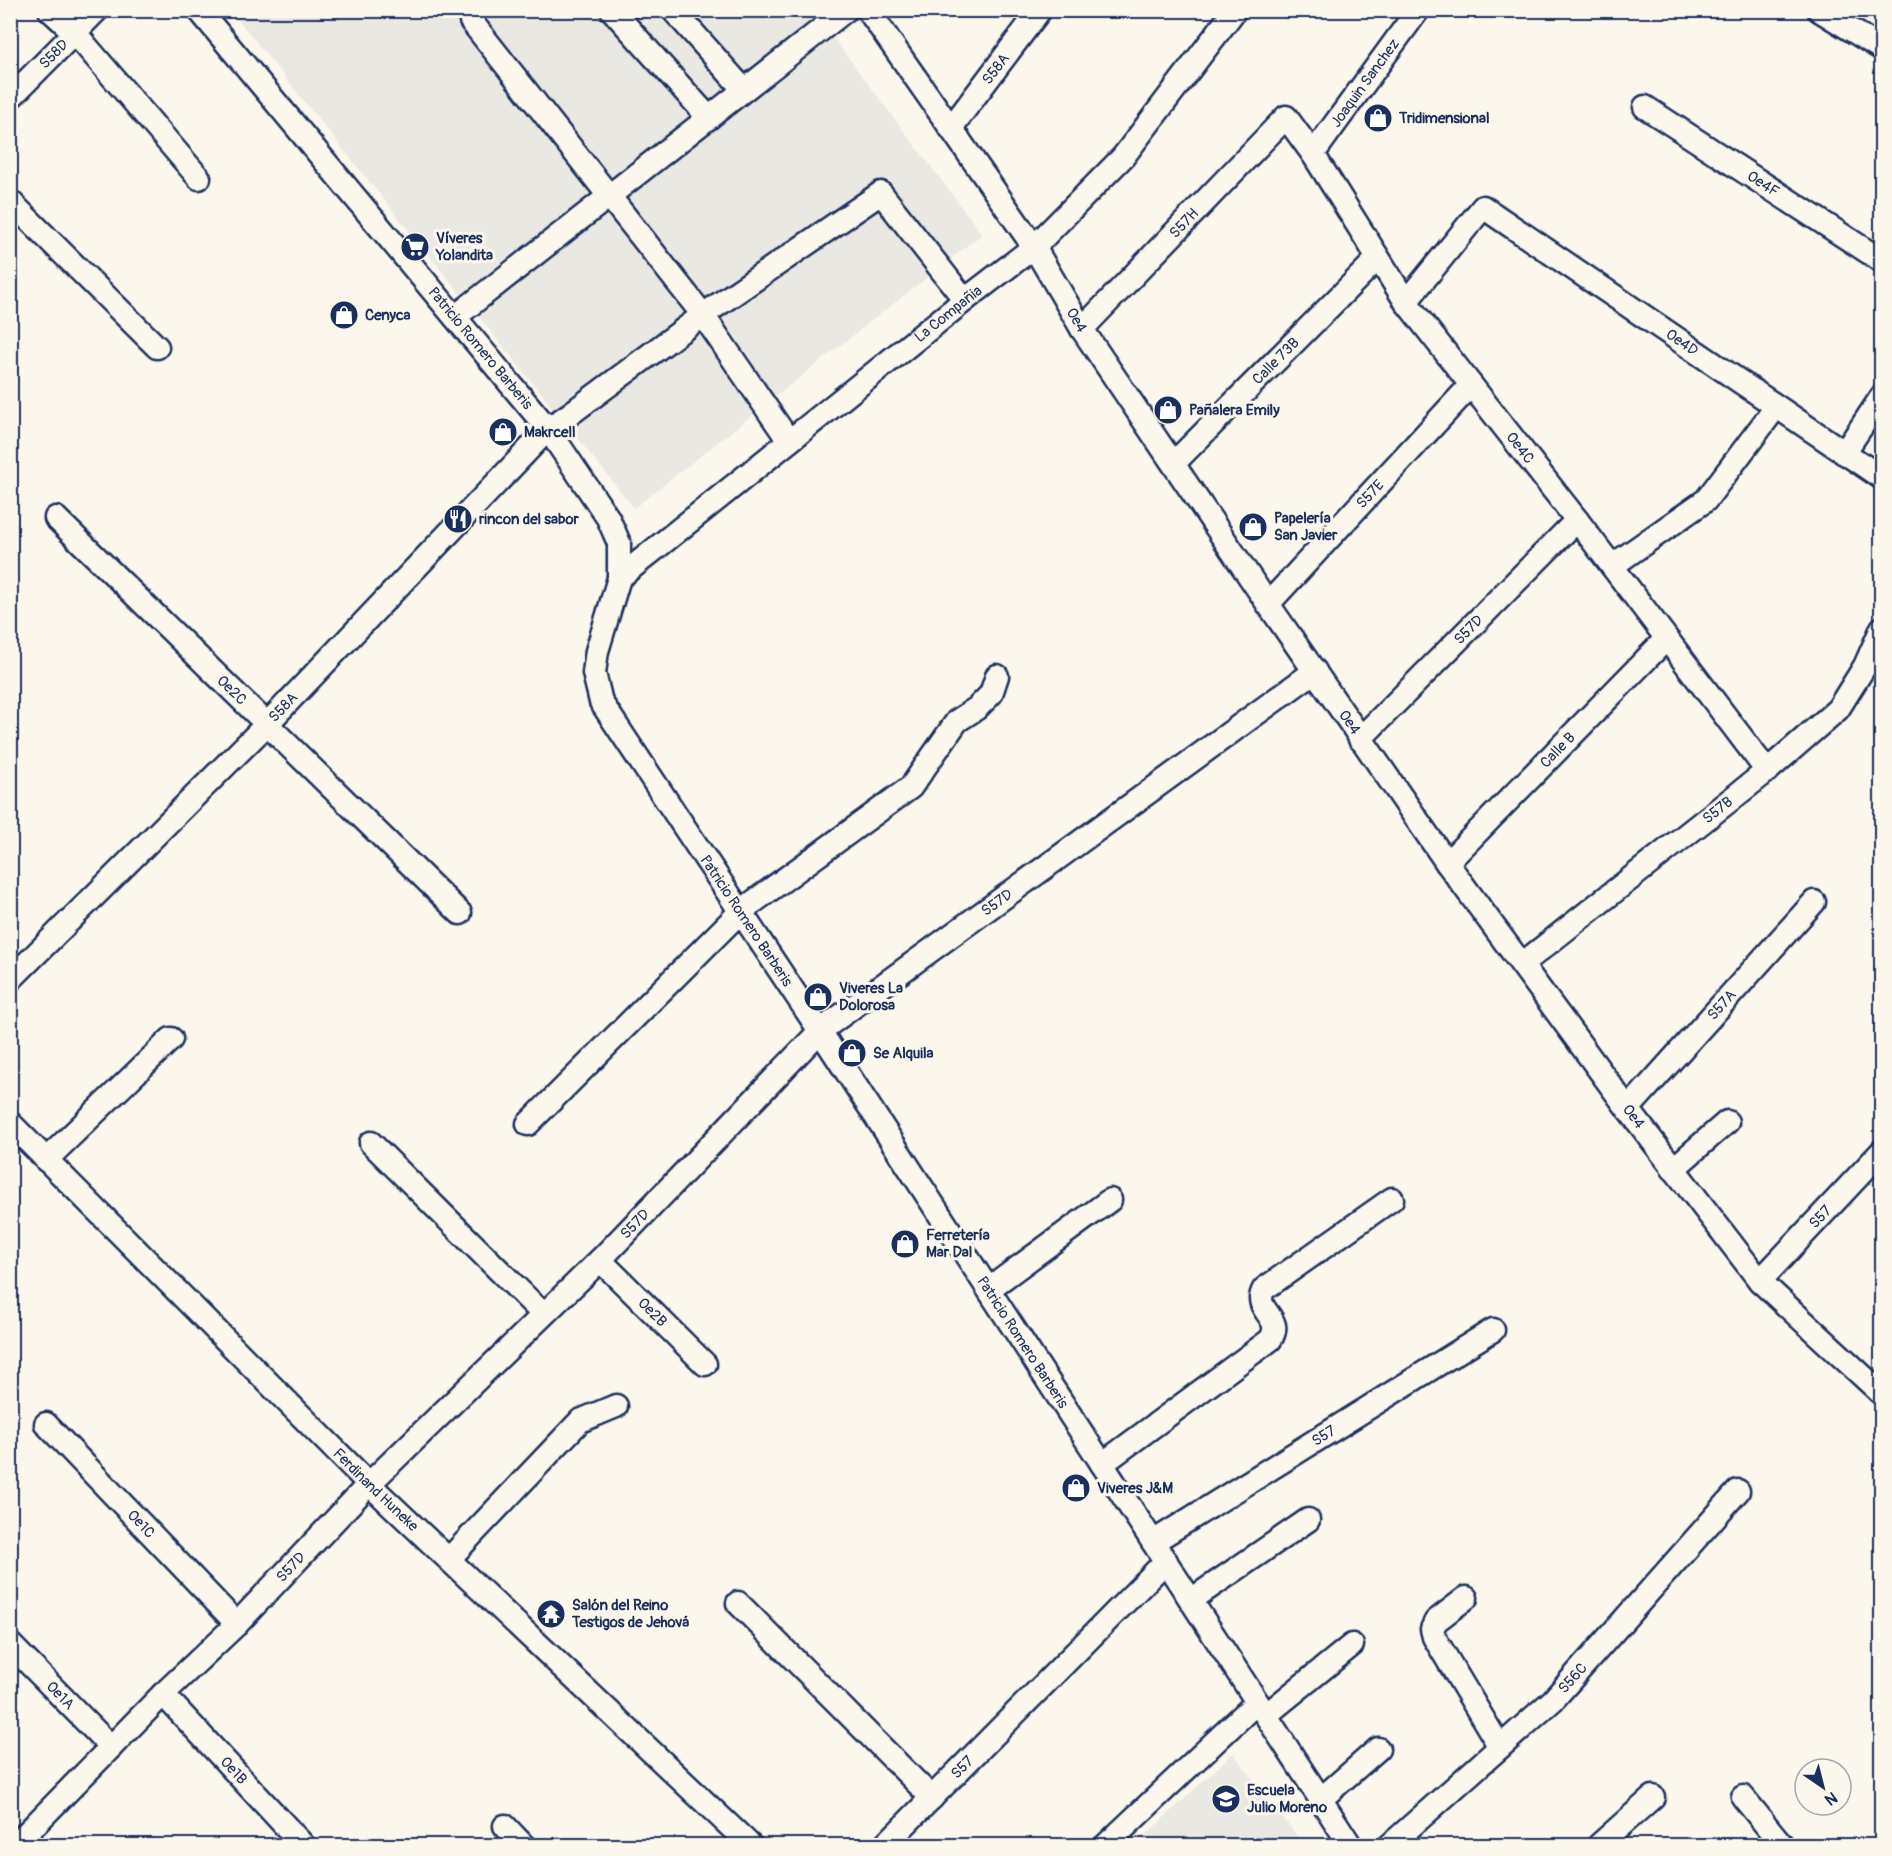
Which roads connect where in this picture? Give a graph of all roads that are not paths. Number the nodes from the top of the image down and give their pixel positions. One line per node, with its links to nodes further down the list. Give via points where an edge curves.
1 (50, 10): 13 (street)
2 (97, 10): 13 (street, S58D)
3 (200, 10): 31 (street, Patricio Romero Barberis)
4 (612, 10): 19 (street)
5 (673, 10): 15 (street)
6 (846, 10): 15 (street)
7 (868, 10): 20 (street, Oe4)
8 (1040, 10): 20 (street, S58A)
9 (1235, 10): 25 (street, La Compañia, via 1123,157)
10 (1418, 10): 21 (street, Joaquin Sanchez)
11 (1819, 10): 14 (street)
12 (471, 21): 23 (street)
13 (75, 33): 16 (street, S58D); 22 (street)
14 (1881, 49)
15 (744, 90): 19 (street)
16 (10, 98)
17 (1646, 107): 27 (street, Oe4F)
18 (1286, 117): 21 (street, Oe4C); 32 (street, S57H)
19 (709, 118): 23 (street)
20 (951, 128): 25 (street, Oe4)
21 (1313, 154): 26 (street, Oe4C)
22 (199, 178)
23 (608, 197): 30 (street); 31 (street)
24 (10, 201): 33 (street)
25 (1034, 247): 28 (street, La Compañia); 32 (street, Oe4)
26 (1377, 259): 29 (street, Oe4C); 40 (street, Calle 73B)
27 (1881, 261)
28 (965, 300): 30 (street, S58A, via 881,193); 38 (street, La Compañia)
29 (1406, 302): 34 (street, Oe4C); 36 (street, Oe4D, via 1483,207)
30 (703, 315): 37 (street, S58A); 38 (street)
31 (455, 317): 37 (street, Patricio Romero Barberis)
32 (1082, 329): 40 (street, Oe4)
33 (157, 347)
34 (1471, 385): 43 (street, Oe4C); 46 (street, S57E)
35 (1881, 396): 39 (street)
36 (1776, 407): 39 (street, Oe4D); 44 (street, via 1706,501)
37 (548, 429): 45 (street, Patricio Romero Barberis, via 608,518 619,543); 51 (street, S58A)
38 (789, 441): 45 (street, La Compañia)
39 (1844, 453): 41 (street, Oe4D)
40 (1174, 463): 46 (street, Oe4)
41 (1881, 478)
42 (56, 518): 51 (street, Oe2C)
43 (1577, 520): 44 (street, Oe4C); 52 (street, S57D)
44 (1612, 566): 48 (street, Oe4C)
45 (619, 578): 56 (street, Patricio Romero Barberis, via 597,651 594,673 601,702)
46 (1268, 604): 49 (street, Oe4)
47 (1881, 628): 53 (street, S57B, via 1865,666 1838,709)
48 (1666, 639): 53 (street, Oe4C); 54 (street, Calle B)
49 (1315, 671): 52 (street, Oe4); 60 (street, S57D)
50 (996, 676): 56 (street, via 991,694 957,721 911,787)
51 (267, 724): 57 (street, Oe2C); 59 (street, S58A)
52 (1360, 739): 54 (street, Oe4)
53 (1767, 771): 58 (street, S57B)
54 (1447, 863): 58 (street, Oe4)
55 (1814, 902): 62 (street, S57A)
56 (741, 911): 60 (street, Patricio Romero Barberis); 65 (street)
57 (460, 913)
58 (1522, 964): 62 (street, Oe4)
59 (10, 980)
60 (820, 1031): 72 (street, S57D); 74 (street, Patricio Romero Barberis)
61 (171, 1039): 68 (street)
62 (1628, 1109): 69 (street, Oe4)
63 (1728, 1122): 69 (street)
64 (10, 1124): 68 (street, Ferdinand Huneke)
65 (528, 1124)
66 (370, 1143): 75 (street)
67 (1881, 1151): 73 (street, S57)
68 (46, 1160): 82 (street, Ferdinand Huneke)
69 (1673, 1169): 73 (street, Oe4)
70 (1392, 1199): 81 (street, via 1264,1289 1261,1304 1275,1324 1270,1340)
71 (1110, 1200): 74 (street)
72 (600, 1260): 75 (street, S57D); 77 (street, Oe2B)
73 (1760, 1281): 78 (street, Oe4)
74 (988, 1289): 81 (street, Patricio Romero Barberis)
75 (543, 1314): 82 (street, S57D)
76 (1493, 1330): 85 (street, S57)
77 (705, 1364)
78 (1881, 1394)
79 (616, 1406): 86 (street, via 580,1421)
80 (46, 1424): 91 (street, Oe1C)
81 (1102, 1464): 85 (street, Patricio Romero Barberis)
82 (369, 1484): 86 (street, Ferdinand Huneke); 91 (street, S57D)
83 (1738, 1491): 97 (street, S56C, via 1553,1700)
84 (1308, 1520): 89 (street)
85 (1153, 1542): 87 (street, Patricio Romero Barberis)
86 (449, 1559): 107 (street, Ferdinand Huneke)
87 (1166, 1561): 89 (street, Patricio Romero Barberis); 101 (street, S57)
88 (1466, 1598): 97 (street, via 1436,1621 1432,1629)
89 (1191, 1600): 95 (street, Patricio Romero Barberis)
90 (738, 1603): 101 (street)
91 (237, 1623): 94 (street, S57D)
92 (10, 1644): 96 (street, Oe1A)
93 (1352, 1645): 95 (street)
94 (164, 1694): 96 (street, S57D); 105 (street, Oe1B)
95 (1262, 1708): 102 (street, Patricio Romero Barberis); 109 (street)
96 (111, 1747): 104 (street, S57D)
97 (1500, 1747): 111 (street, S56C)
98 (1378, 1749): 102 (street)
99 (1653, 1797): 112 (street)
100 (1743, 1797): 113 (street)
101 (932, 1798): 108 (street, S57)
102 (1321, 1799): 110 (street, Patricio Romero Barberis)
103 (505, 1826): 106 (street)
104 (14, 1845)
105 (304, 1845)
106 (524, 1845)
107 (751, 1845)
108 (884, 1845)
109 (1105, 1845)
110 (1352, 1845)
111 (1389, 1845)
112 (1598, 1845)
113 (1783, 1845)

